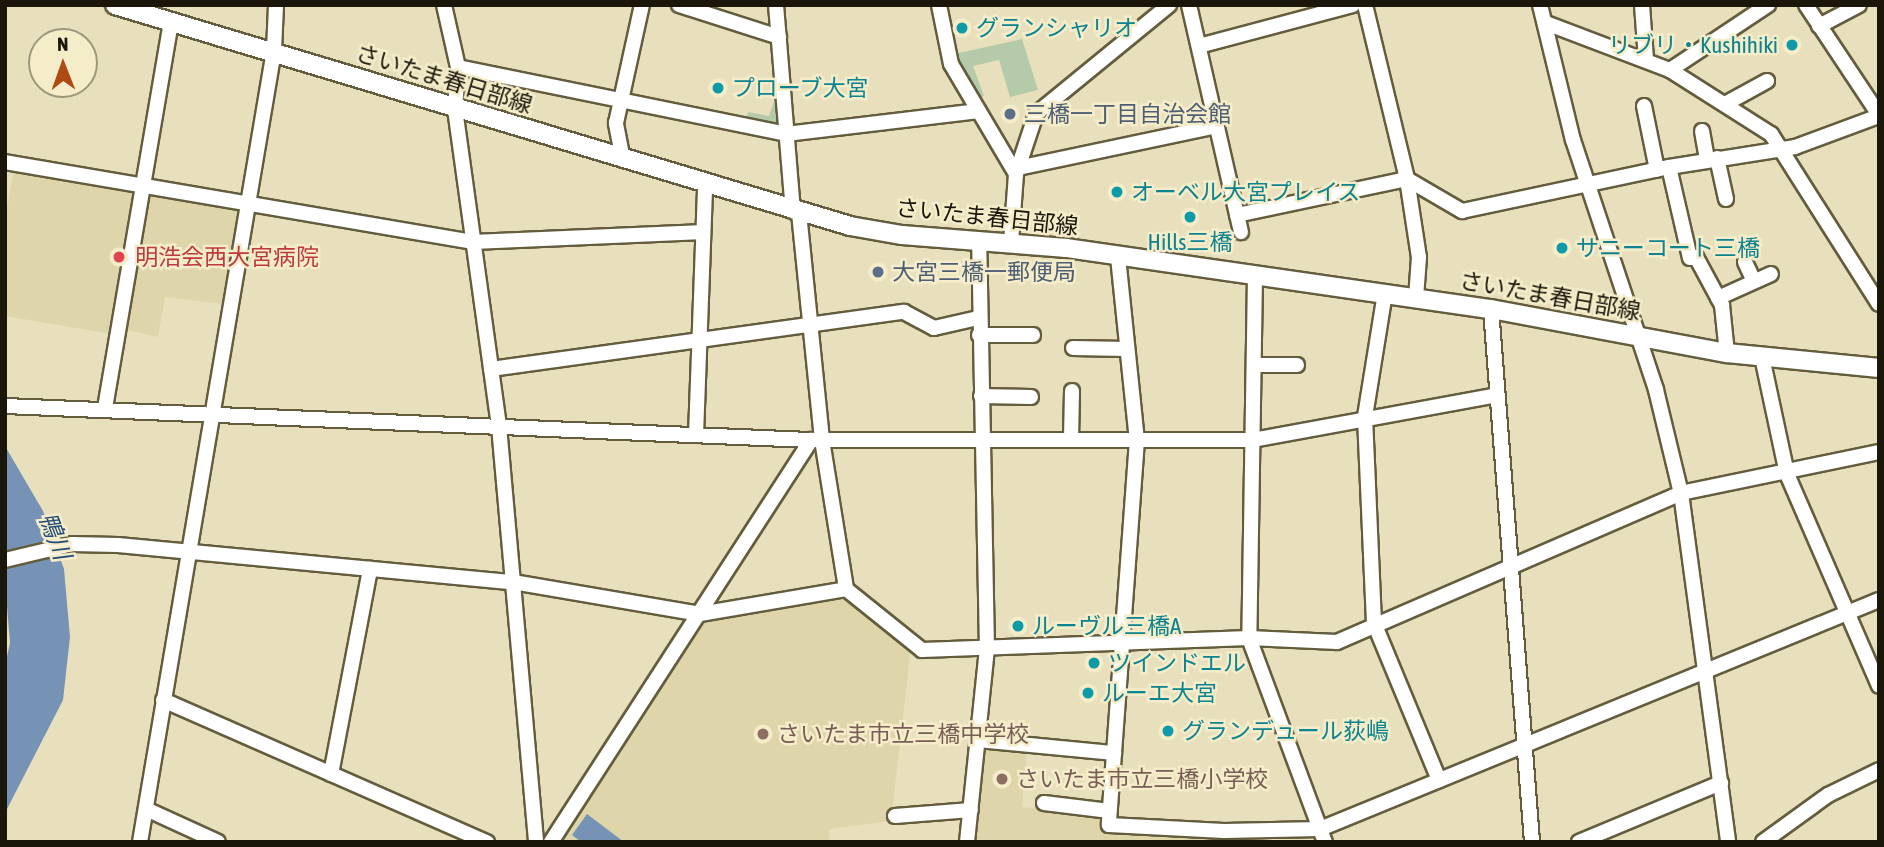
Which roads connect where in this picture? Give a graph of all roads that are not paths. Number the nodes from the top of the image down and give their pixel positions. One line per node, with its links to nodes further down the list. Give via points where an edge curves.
1 (115, 5): 17 (main road, さいたま春日部線)
2 (276, 5): 22 (street)
3 (444, 5): 24 (street)
4 (642, 5): 27 (street)
5 (679, 5): 20 (street)
6 (776, 5): 20 (street)
7 (939, 5): 31 (street, via 951,64)
8 (1169, 5): 41 (street, via 1036,114)
9 (1189, 5): 21 (street)
10 (1353, 5): 21 (street)
11 (1365, 5): 42 (street)
12 (1540, 5): 18 (street)
13 (1642, 5): 23 (street)
14 (1768, 5): 25 (street)
15 (1806, 5): 19 (street)
16 (1858, 5): 19 (street)
17 (171, 22): 22 (main road, さいたま春日部線); 45 (street)
18 (1546, 23): 23 (street); 44 (street)
19 (1819, 26): 32 (street)
20 (779, 37): 35 (street)
21 (1199, 46): 33 (street)
22 (274, 51): 30 (main road, さいたま春日部線); 47 (street)
23 (1646, 59): 25 (street)
24 (458, 67): 27 (street); 30 (street)
25 (1670, 70): 28 (street)
26 (1767, 81): 28 (street)
27 (621, 101): 35 (street); 38 (street, via 616,123)
28 (1725, 104): 36 (street)
29 (1644, 106): 40 (street)
30 (454, 109): 38 (main road, さいたま春日部線); 53 (street)
31 (979, 111): 35 (street); 41 (street)
32 (1879, 115): 36 (street)
33 (1217, 126): 41 (street); 49 (street)
34 (1702, 131): 37 (street)
35 (786, 135): 48 (street)
36 (1784, 148): 37 (street); 63 (street)
37 (1712, 159): 40 (street); 46 (street)
38 (624, 160): 43 (main road, さいたま春日部線)
39 (5, 162): 45 (street)
40 (1663, 169): 44 (street); 62 (street, via 1690,258 1696,257)
41 (1017, 171): 54 (street)
42 (1407, 179): 44 (street, via 1462,211); 49 (street); 61 (street, via 1419,257)
43 (705, 184): 48 (main road, さいたま春日部線); 50 (street)
44 (1587, 185): 69 (street)
45 (144, 186): 47 (street); 84 (street)
46 (1726, 200)
47 (247, 204): 53 (street); 85 (street)
48 (796, 212): 52 (main road, さいたま春日部線, via 902,235); 66 (street)
49 (1237, 215): 51 (street)
50 (703, 232): 53 (street); 70 (street)
51 (1241, 232)
52 (979, 240): 54 (main road, さいたま春日部線); 65 (street)
53 (474, 242): 78 (street)
54 (1010, 242): 55 (main road, さいたま春日部線)
55 (1118, 257): 58 (main road, さいたま春日部線); 72 (street)
56 (1745, 262): 59 (street)
57 (1771, 274): 59 (street)
58 (1255, 276): 60 (main road, さいたま春日部線); 75 (street)
59 (1754, 281): 62 (street)
60 (1385, 293): 61 (main road, さいたま春日部線); 86 (street)
61 (1416, 298): 64 (main road, さいたま春日部線)
62 (1718, 298): 73 (street, via 1726,321)
63 (1879, 304)
64 (1491, 309): 69 (main road, さいたま春日部線); 81 (street)
65 (978, 318): 66 (street, via 934,328 904,312); 67 (street)
66 (810, 327): 70 (street); 90 (street)
67 (979, 335): 68 (street); 80 (street)
68 (1033, 335)
69 (1638, 336): 73 (main road, さいたま春日部線); 96 (street)
70 (699, 342): 78 (street); 88 (street)
71 (1073, 348): 72 (street)
72 (1127, 349): 92 (street)
73 (1727, 353): 74 (main road, さいたま春日部線)
74 (1762, 357): 77 (main road, さいたま春日部線); 95 (street)
75 (1254, 365): 76 (street); 93 (street)
76 (1297, 365)
77 (1879, 368)
78 (491, 369): 87 (street)
79 (1072, 391): 89 (street)
80 (981, 396): 82 (street); 91 (street)
81 (1497, 396): 86 (street); 99 (street)
82 (1031, 397)
83 (5, 405): 84 (street)
84 (105, 408): 85 (street)
85 (210, 413): 87 (street); 97 (street)
86 (1365, 417): 93 (street); 106 (street)
87 (499, 426): 88 (street); 101 (street)
88 (696, 435): 90 (street)
89 (1071, 439): 91 (street); 92 (street)
90 (817, 440): 91 (street); 102 (street); 105 (street)
91 (983, 440): 109 (street)
92 (1137, 440): 93 (street); 108 (street)
93 (1252, 440): 107 (street)
94 (1879, 452): 95 (street)
95 (1787, 474): 96 (street); 104 (street)
96 (1681, 493): 99 (street); 110 (street)
97 (186, 551): 98 (street, via 72,544); 100 (street); 112 (street)
98 (5, 560)
99 (1508, 567): 106 (street); 114 (street)
100 (370, 569): 101 (street); 117 (street)
101 (513, 582): 105 (street); 129 (street)
102 (846, 589): 105 (street); 109 (street, via 922,650)
103 (1879, 600): 104 (street)
104 (1847, 613): 110 (street); 111 (street)
105 (701, 614): 130 (street)
106 (1374, 623): 107 (street, via 1337,642); 118 (street)
107 (1249, 638): 108 (street); 125 (street)
108 (1122, 642): 109 (street); 115 (street)
109 (987, 649): 113 (street)
110 (1706, 671): 114 (street); 119 (street)
111 (1879, 686)
112 (163, 700): 117 (street); 121 (street)
113 (978, 740): 115 (street); 122 (street)
114 (1525, 746): 118 (street); 132 (street)
115 (1114, 753): 123 (street)
116 (1879, 770): 135 (street, via 1828,795)
117 (331, 774): 128 (street)
118 (1439, 780): 125 (street)
119 (1721, 783): 133 (street); 134 (street)
120 (1044, 803): 123 (street)
121 (146, 809): 126 (street); 127 (street)
122 (971, 810): 124 (street); 131 (street)
123 (1110, 811): 125 (street, via 1109,825)
124 (895, 816)
125 (1323, 835)
126 (140, 842)
127 (218, 842)
128 (487, 842)
129 (536, 842)
130 (551, 842)
131 (967, 842)
132 (1532, 842)
133 (1579, 842)
134 (1728, 842)
135 (1763, 842)

